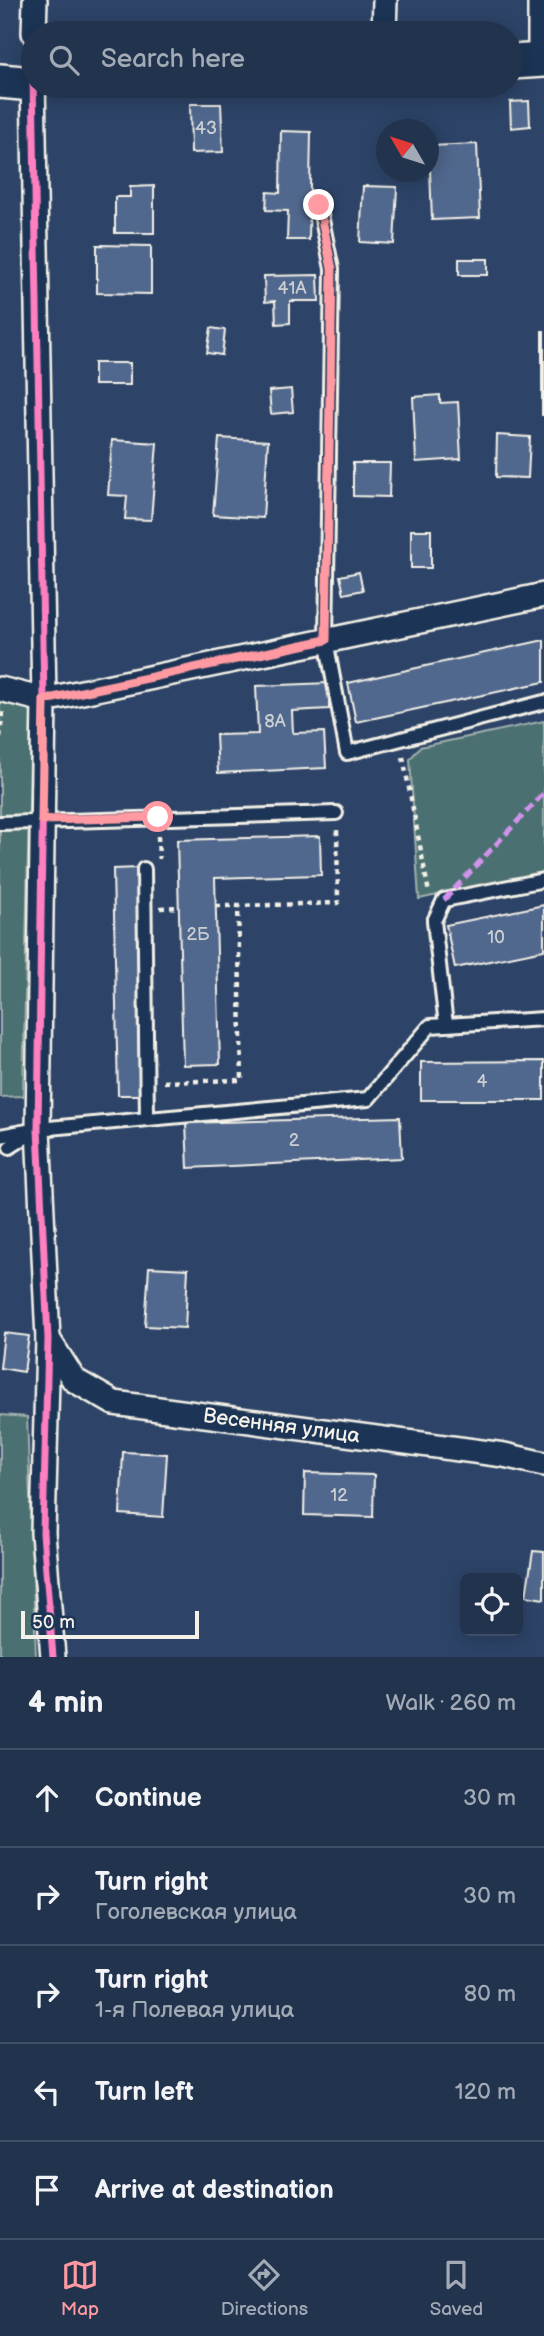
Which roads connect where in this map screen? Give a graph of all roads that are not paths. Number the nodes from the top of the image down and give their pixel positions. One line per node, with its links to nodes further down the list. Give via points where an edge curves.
1 (35, 0): 4 (street)
2 (384, 0): 5 (street)
3 (540, 0): 6 (street)
4 (34, 21)
5 (384, 21)
6 (532, 61)
7 (0, 81): 8 (street)
8 (21, 83)
9 (33, 98): 14 (street)
10 (319, 205): 12 (lane, via 332,269)
11 (544, 595): 12 (street)
12 (326, 640): 14 (street); 15 (lane, via 347,753)
13 (0, 689): 14 (street)
14 (44, 700): 17 (street)
15 (544, 702)
16 (336, 813): 17 (lane)
17 (42, 820): 18 (lane); 24 (street)
18 (0, 823)
19 (144, 869): 23 (lane)
20 (544, 880): 22 (lane, via 444,900 434,920)
21 (544, 1019): 22 (lane)
22 (446, 1025): 23 (lane, via 430,1026 368,1100)
23 (147, 1119): 24 (lane)
24 (38, 1129): 25 (lane); 26 (lane); 27 (street)
25 (0, 1136)
26 (10, 1147)
27 (48, 1339): 28 (street, Весенняя улица, via 74,1380 114,1403); 29 (street, via 38,1387)
28 (544, 1464)
29 (53, 1657)

